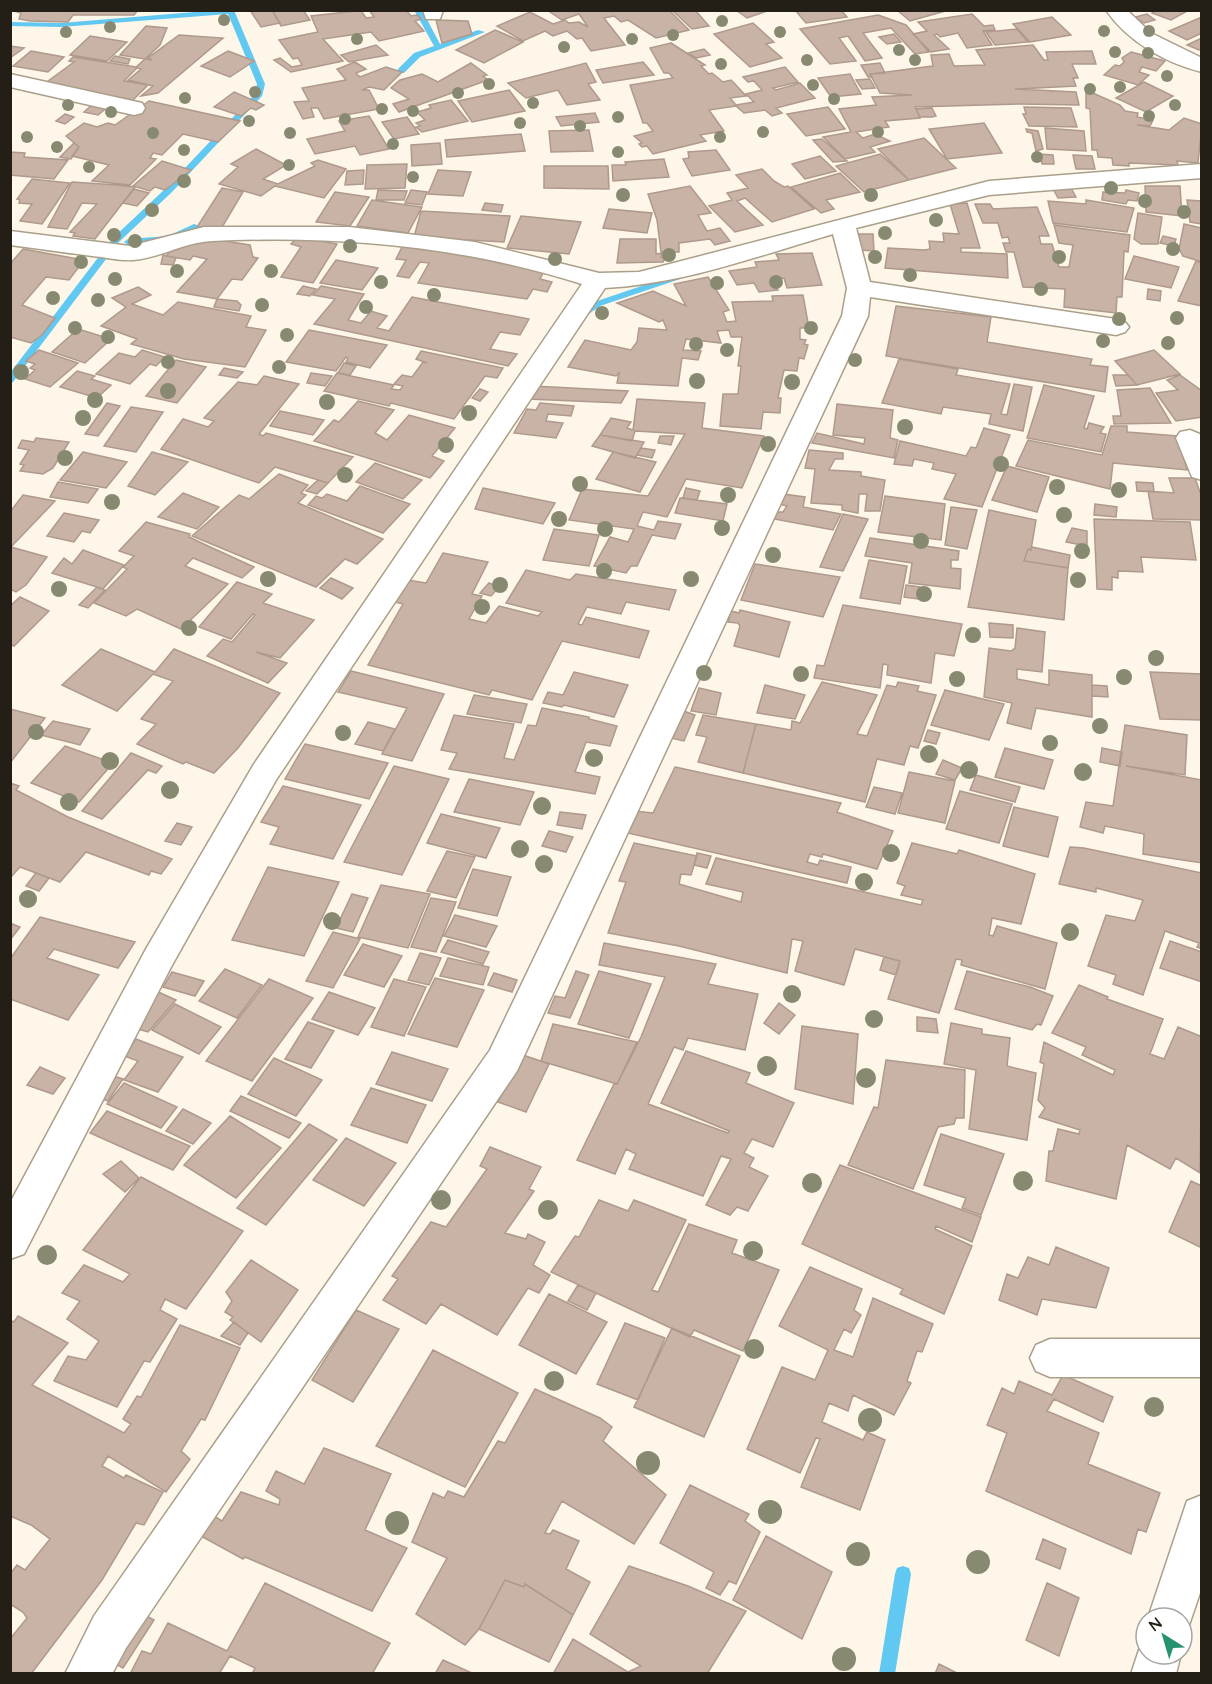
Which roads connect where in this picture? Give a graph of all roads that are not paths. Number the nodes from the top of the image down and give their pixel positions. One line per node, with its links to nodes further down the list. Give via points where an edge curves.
1 (1116, 10): 2 (street, via 1124,22 1152,43)
2 (1202, 66)
3 (10, 80): 4 (street)
4 (134, 108)
5 (1202, 171): 6 (street, via 989,188)
6 (843, 224): 8 (street, via 675,272); 9 (street)
7 (10, 238): 8 (street, via 130,253 146,252 197,235 358,235 502,253)
8 (597, 281): 13 (street, via 265,772 158,959)
9 (859, 288): 10 (street); 18 (street, via 855,316 504,1060 110,1632)
10 (1116, 327)
11 (1190, 438): 12 (street)
12 (1202, 471)
13 (10, 1242)
14 (1050, 1358): 15 (street)
15 (1202, 1358)
16 (1202, 1516): 17 (street)
17 (1184, 1597)
18 (87, 1674)

